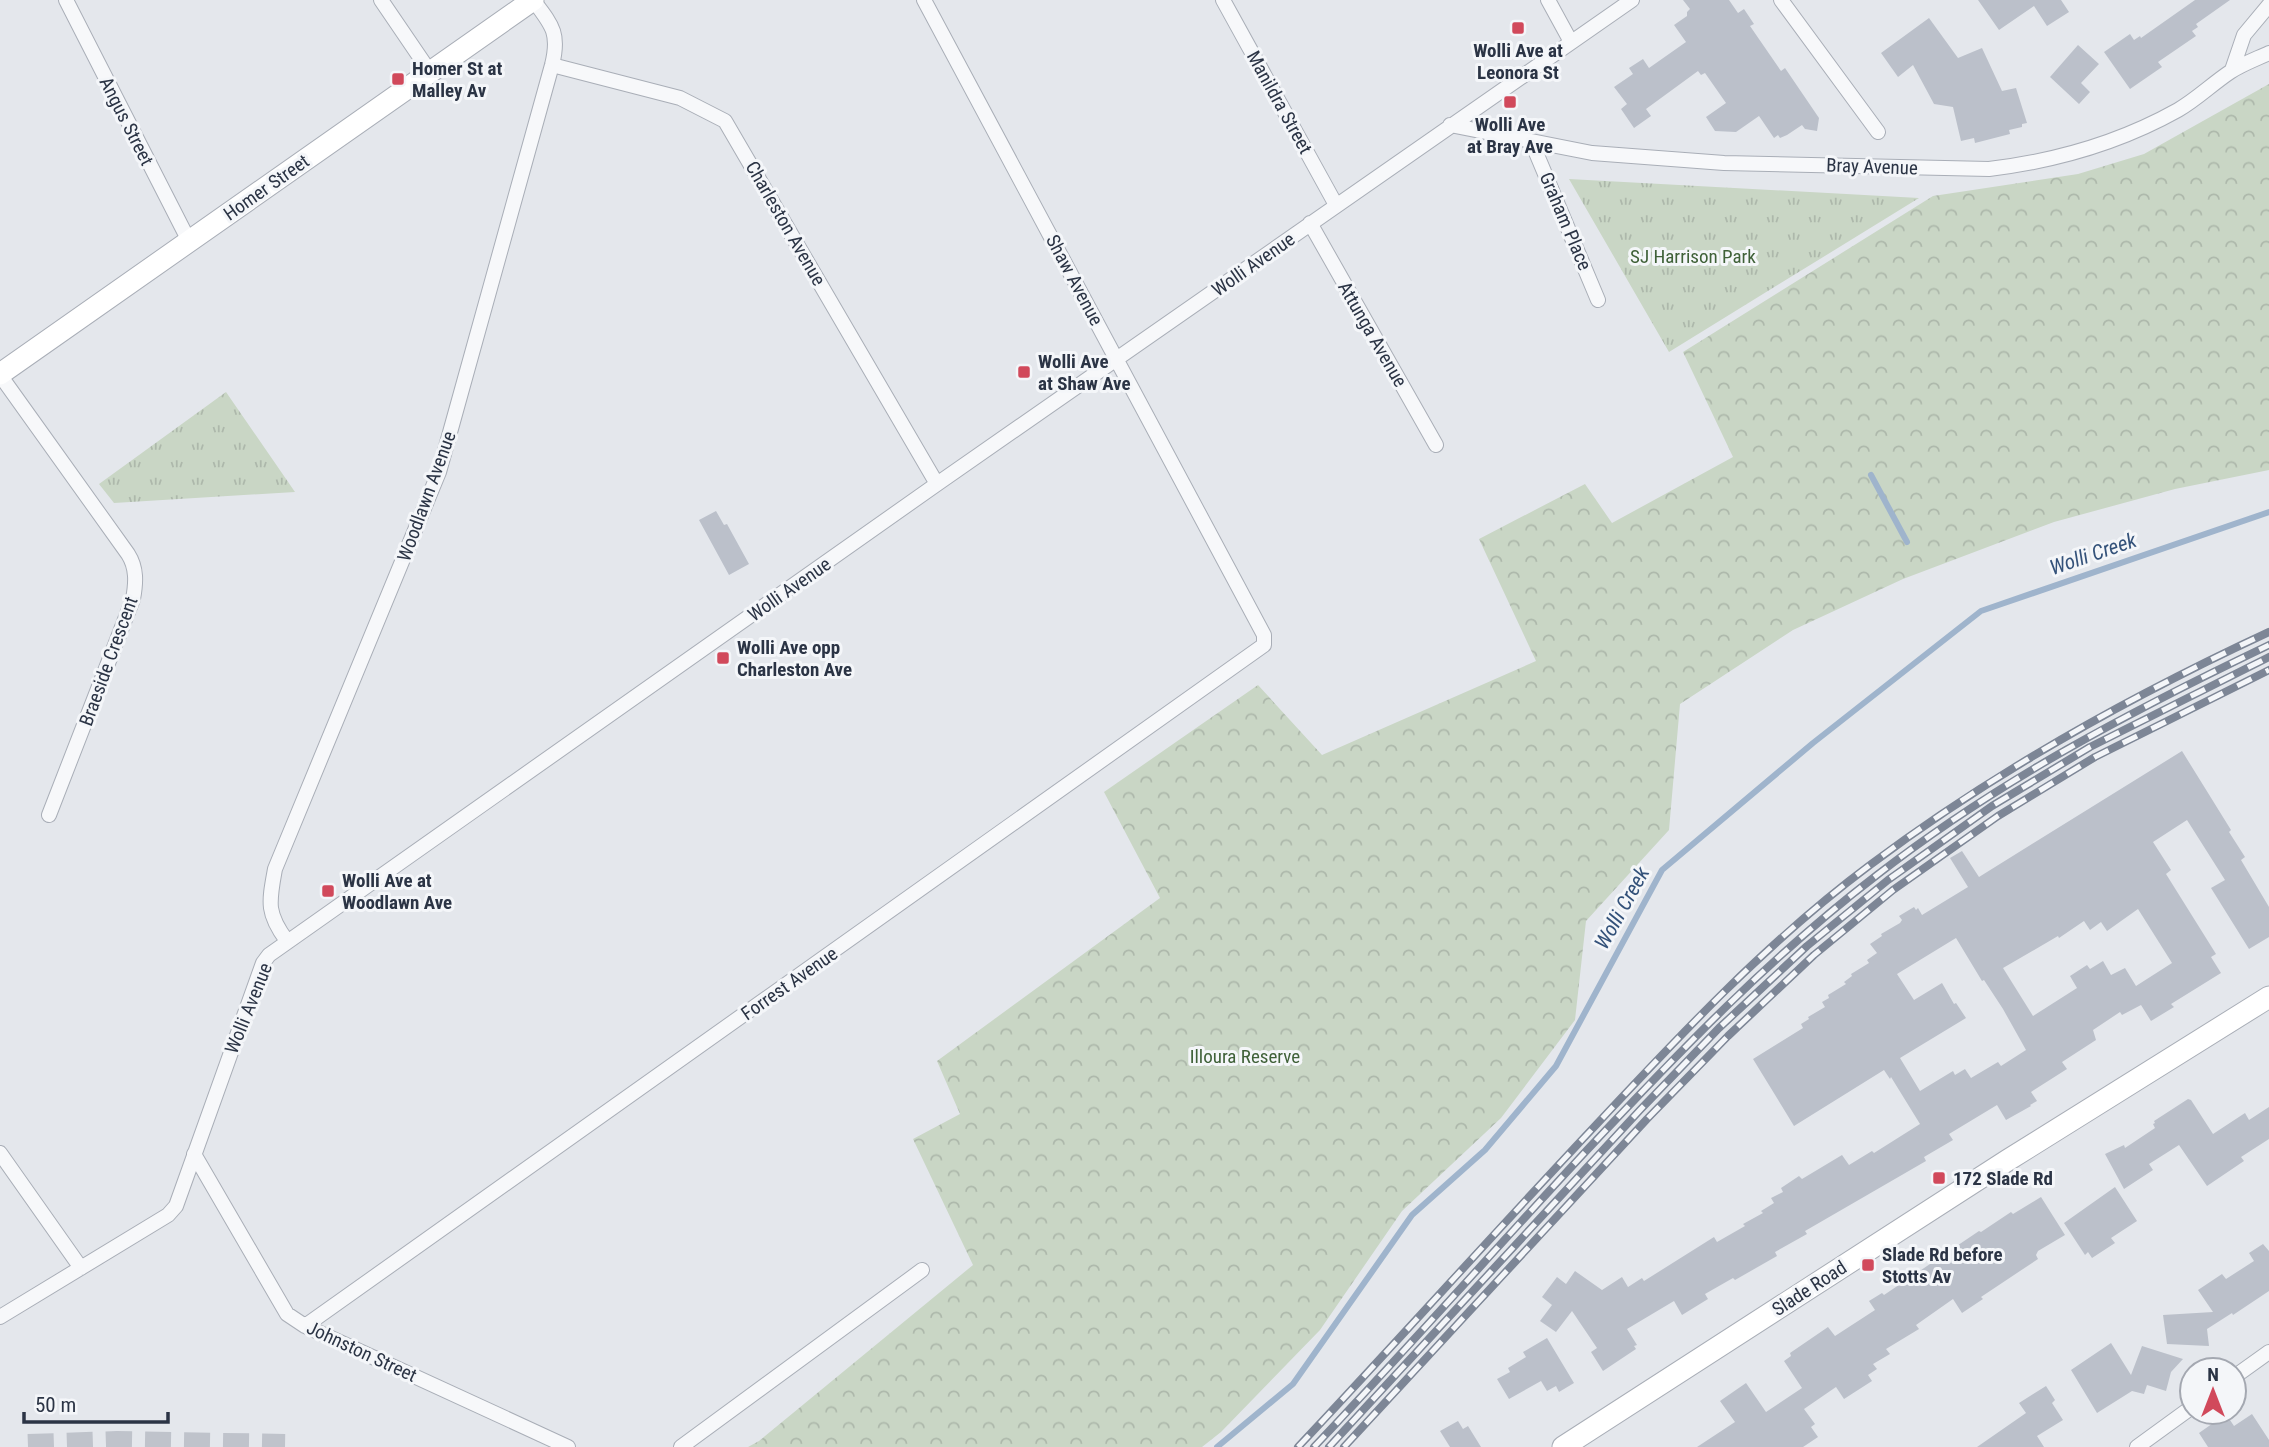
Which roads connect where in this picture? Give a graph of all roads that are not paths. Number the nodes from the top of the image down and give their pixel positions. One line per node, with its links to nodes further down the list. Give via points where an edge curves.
1 (66, 0): 20 (street, Angus Street)
2 (381, 0): 14 (street)
3 (533, 0): 12 (street, Woodlawn Avenue, via 556,37); 14 (main road, Homer Street)
4 (924, 0): 22 (street, Shaw Avenue)
5 (1223, 0): 18 (street, Manildra Street)
6 (1548, 0): 10 (street)
7 (1632, 0): 10 (street, Wolli Avenue)
8 (1781, 0): 16 (street)
9 (2269, 5): 13 (street, via 2245,36)
10 (1571, 42): 15 (street, Wolli Avenue)
11 (2269, 53): 13 (street, Bray Avenue)
12 (552, 65): 25 (street, Charleston Avenue, via 680,98 725,121); 28 (street, Woodlawn Avenue, via 439,471 275,869 271,916)
13 (2232, 70): 17 (street, Bray Avenue, via 2179,109 2109,143 1989,169 1724,163 1591,153)
14 (430, 72): 20 (main road, Homer Street)
15 (1450, 125): 17 (street, Bray Avenue); 18 (street, Wolli Avenue)
16 (1878, 132)
17 (1532, 143): 21 (street, Graham Place)
18 (1336, 205): 19 (street, Wolli Avenue)
19 (1310, 223): 22 (street, Wolli Avenue); 24 (street, Attunga Avenue)
20 (189, 241): 23 (main road, Homer Street)
21 (1598, 300)
22 (1117, 358): 25 (street, Wolli Avenue); 26 (street, Shaw Avenue)
23 (0, 374): 27 (street, Braeside Crescent, via 134,566 133,599)
24 (1436, 445)
25 (937, 484): 28 (street, Wolli Avenue)
26 (1264, 635): 35 (street, Forrest Avenue, via 1264,645)
27 (49, 815)
28 (287, 941): 31 (street, Wolli Avenue, via 263,963)
29 (2269, 997): 42 (main road, Slade Road)
30 (0, 1153): 32 (street)
31 (194, 1154): 32 (street, Wolli Avenue, via 181,1195 168,1215); 35 (street, Johnston Street, via 287,1314)
32 (80, 1268): 34 (street, Wolli Avenue)
33 (922, 1270): 41 (street)
34 (0, 1317)
35 (305, 1326): 40 (street, Johnston Street)
36 (2269, 1352): 37 (street)
37 (2248, 1367)
38 (2178, 1418): 39 (street)
39 (2141, 1446)
40 (568, 1447)
41 (681, 1447)
42 (1563, 1447)

